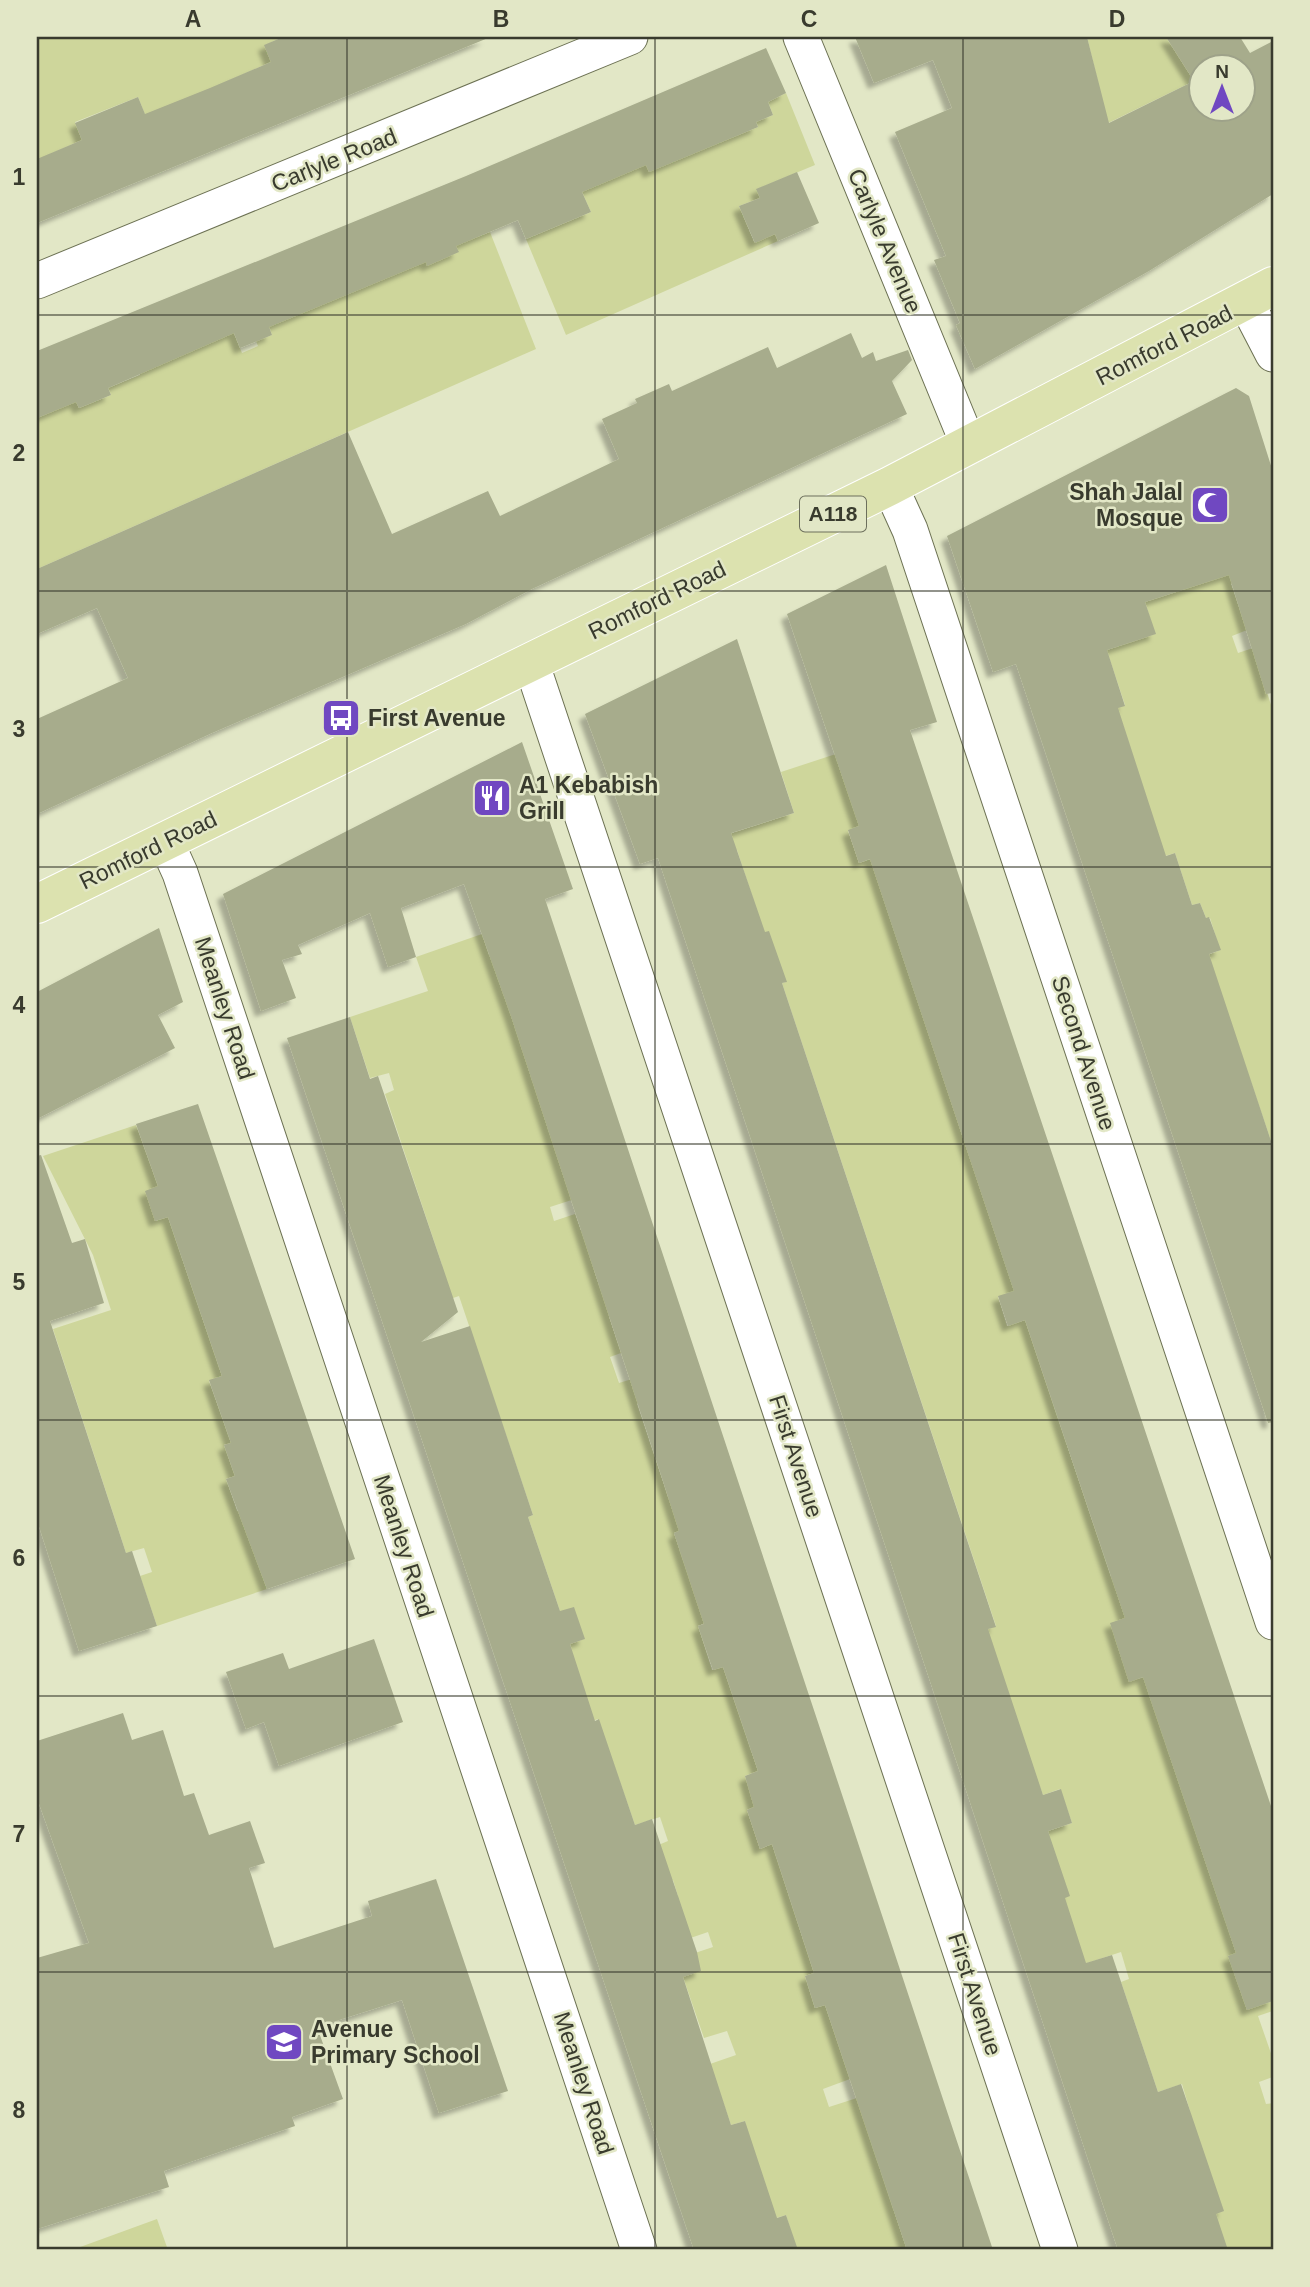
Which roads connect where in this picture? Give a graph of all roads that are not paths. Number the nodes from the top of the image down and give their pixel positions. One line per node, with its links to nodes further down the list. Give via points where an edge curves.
1 (630, 37): 3 (street, Carlyle Road)
2 (801, 37): 6 (street, Carlyle Avenue)
3 (37, 281)
4 (1260, 294): 5 (street); 6 (main road, Romford Road / A118)
5 (1273, 354)
6 (969, 446): 7 (main road, Romford Road / A118)
7 (890, 486): 8 (main road, Romford Road / A118); 11 (street, Second Avenue, via 945,635)
8 (531, 663): 9 (main road, Romford Road / A118); 13 (street, First Avenue)
9 (166, 842): 10 (main road, Romford Road / A118); 12 (street, Meanley Road)
10 (37, 904)
11 (1273, 1622)
12 (639, 2250)
13 (1060, 2250)

